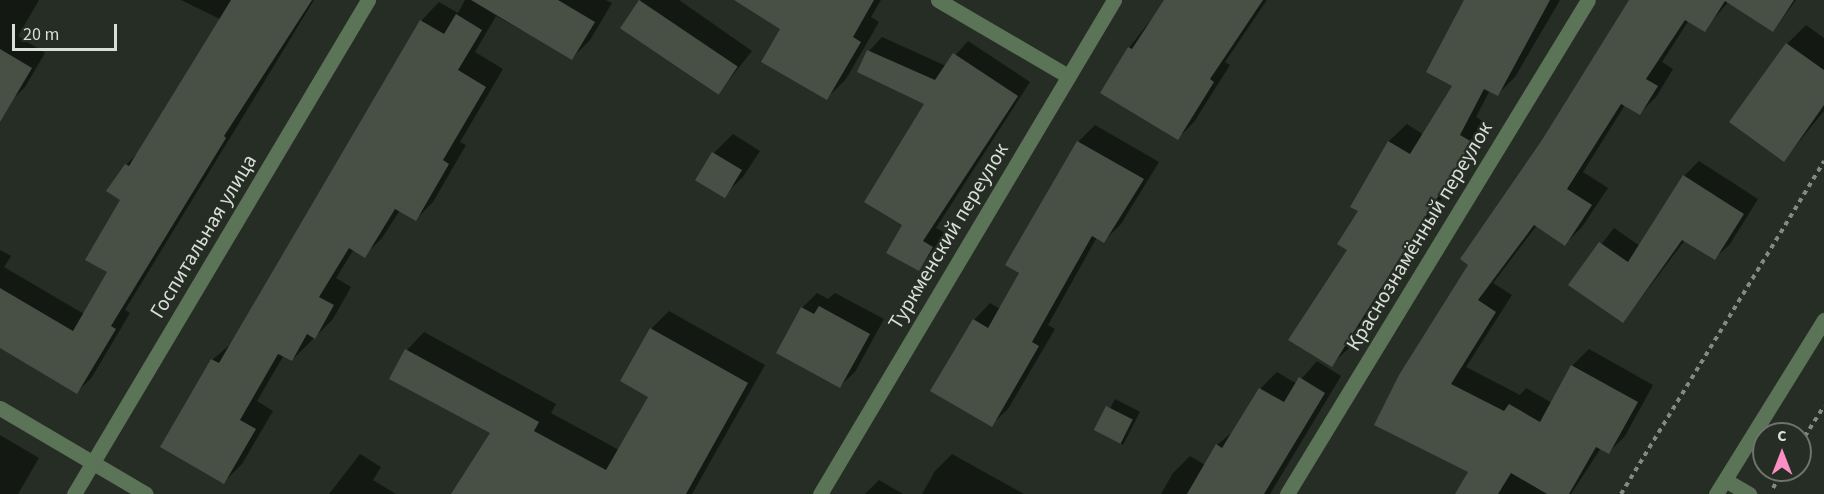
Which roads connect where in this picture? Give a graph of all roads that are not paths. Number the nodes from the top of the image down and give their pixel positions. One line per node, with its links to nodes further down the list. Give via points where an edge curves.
1 (368, 0): 8 (street, Госпитальная улица)
2 (938, 0): 5 (street)
3 (1114, 0): 5 (street, Туркменский переулок)
4 (1588, 0): 13 (street, Краснознамённый переулок)
5 (1068, 76): 12 (street, Туркменский переулок)
6 (1824, 320): 9 (street)
7 (0, 408): 8 (street)
8 (92, 462): 10 (street, Госпитальная улица); 11 (street)
9 (1725, 480): 14 (street); 15 (street)
10 (74, 494)
11 (146, 494)
12 (820, 494)
13 (1287, 494)
14 (1716, 494)
15 (1749, 494)

